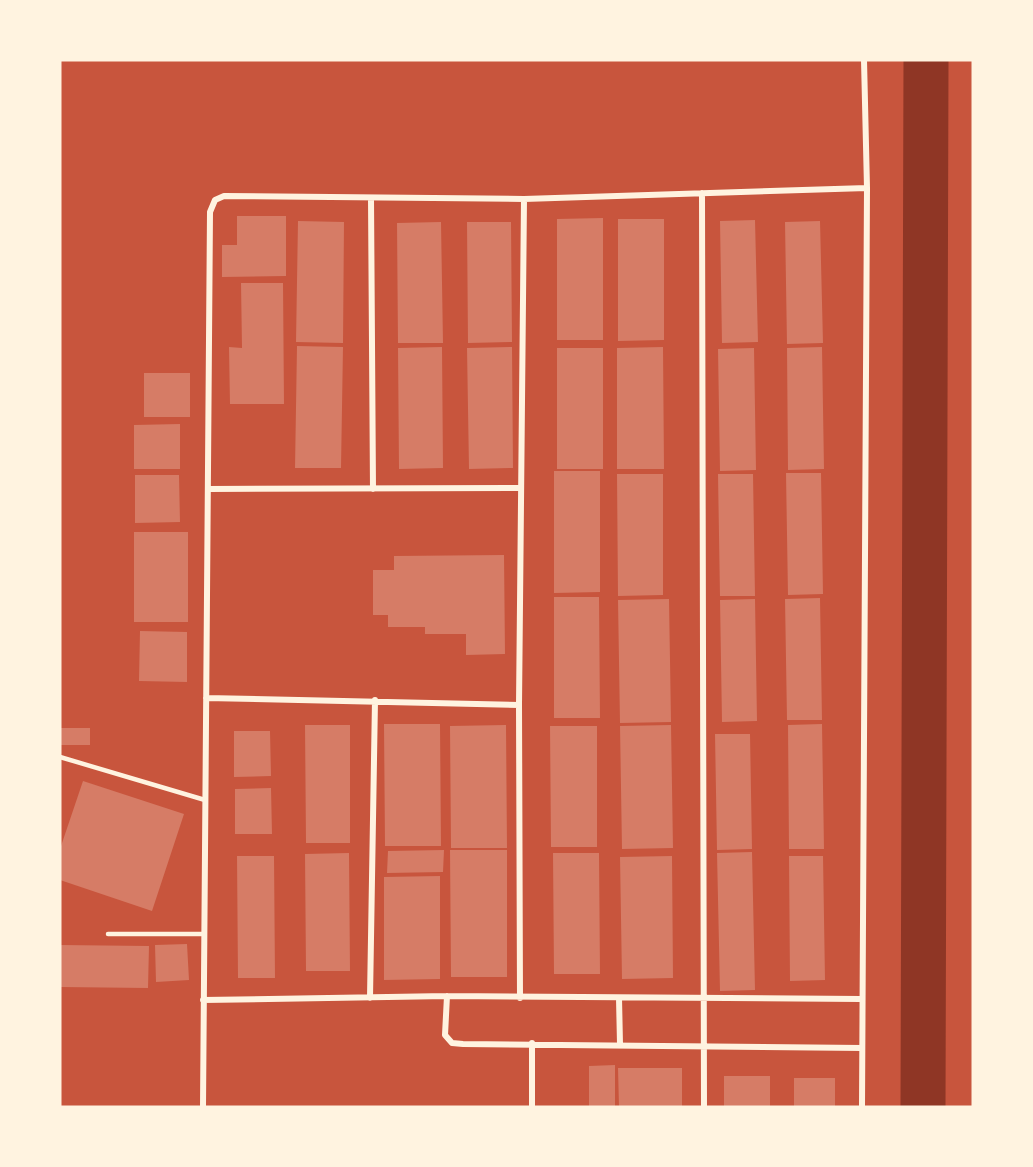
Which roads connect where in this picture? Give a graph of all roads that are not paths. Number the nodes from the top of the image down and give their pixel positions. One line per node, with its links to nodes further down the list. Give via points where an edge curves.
1 (864, 60): 2 (street)
2 (867, 188): 3 (street); 20 (street)
3 (702, 193): 5 (street); 22 (street)
4 (370, 198): 5 (street); 7 (street, via 224,196 215,200 210,212); 8 (street)
5 (524, 199): 6 (street)
6 (521, 488): 8 (street); 11 (street)
7 (208, 489): 8 (street); 9 (street)
8 (373, 489)
9 (206, 698): 10 (street); 13 (street)
10 (375, 700): 11 (street); 17 (street)
11 (519, 705): 18 (street)
12 (60, 757): 13 (lane)
13 (205, 800): 15 (street)
14 (108, 934): 15 (lane)
15 (204, 934): 21 (street)
16 (447, 996): 17 (street); 18 (street); 23 (street, via 445,1035 452,1043)
17 (370, 998): 21 (street)
18 (520, 998): 19 (street)
19 (619, 998): 22 (street); 24 (street)
20 (861, 999): 22 (street); 26 (street)
21 (203, 1000): 27 (street)
22 (704, 1000): 25 (street)
23 (532, 1043): 24 (street); 28 (street)
24 (620, 1044): 25 (street)
25 (705, 1048): 26 (street); 29 (street)
26 (862, 1048): 30 (street)
27 (203, 1107)
28 (532, 1107)
29 (704, 1107)
30 (862, 1107)

